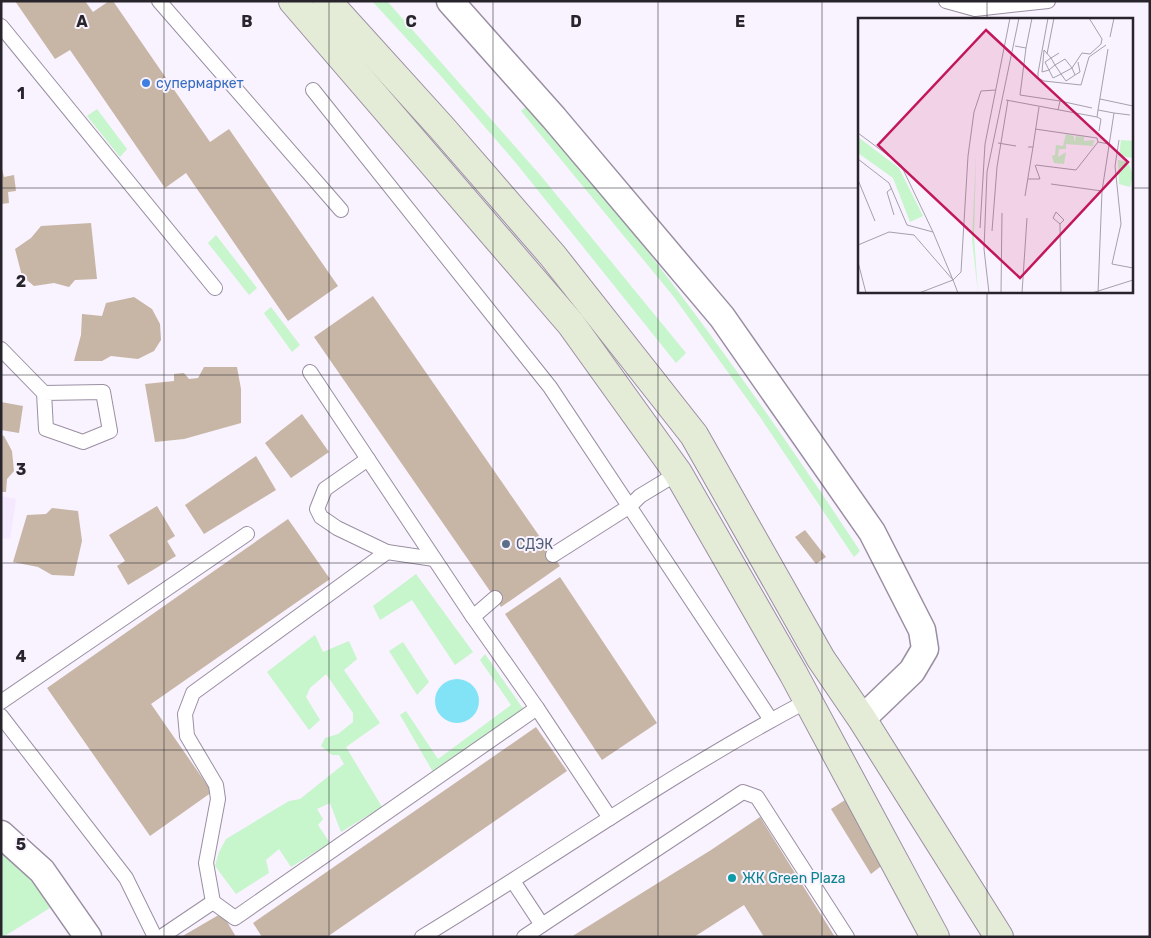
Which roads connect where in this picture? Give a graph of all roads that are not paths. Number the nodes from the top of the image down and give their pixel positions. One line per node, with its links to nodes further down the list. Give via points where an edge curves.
1 (159, 1): 9 (lane)
2 (293, 1): 15 (main road, via 571,324)
3 (328, 1): 27 (main road, via 553,256 694,435 821,659)
4 (450, 1): 27 (street, via 722,317 872,532 922,630 925,649 912,671)
5 (946, 1): 6 (lane, via 975,9)
6 (1048, 1)
7 (1, 26): 10 (lane)
8 (313, 90): 16 (lane, via 550,387)
9 (341, 210)
10 (215, 288)
11 (1, 349): 13 (lane)
12 (310, 372): 14 (lane)
13 (44, 393): 13 (lane, via 46,429 83,442 110,431 103,392)
14 (368, 460): 18 (lane, via 325,489 317,509 321,517 337,528); 20 (lane)
15 (678, 474): 16 (lane, via 640,496); 23 (main road)
16 (630, 506): 19 (lane); 28 (lane)
17 (247, 534): 24 (lane)
18 (387, 552): 20 (lane); 32 (lane, via 193,693 185,714 187,736 216,785 218,799 206,863)
19 (553, 555)
20 (434, 559): 22 (lane)
21 (495, 598): 22 (lane)
22 (473, 617): 25 (lane)
23 (807, 701): 28 (lane); 40 (main road)
24 (1, 702)
25 (537, 708): 29 (lane); 32 (lane, via 235,918)
26 (1, 716): 35 (lane, via 126,878)
27 (862, 719): 41 (main road)
28 (771, 720): 29 (lane)
29 (610, 818): 31 (lane)
30 (1, 834): 34 (street, via 42,871)
31 (513, 881): 33 (lane); 37 (lane)
32 (213, 902): 36 (lane)
33 (542, 925): 38 (lane); 39 (lane, via 743,792 757,797)
34 (88, 937)
35 (155, 937)
36 (161, 937)
37 (422, 937)
38 (524, 937)
39 (847, 937)
40 (935, 937)
41 (999, 937)

